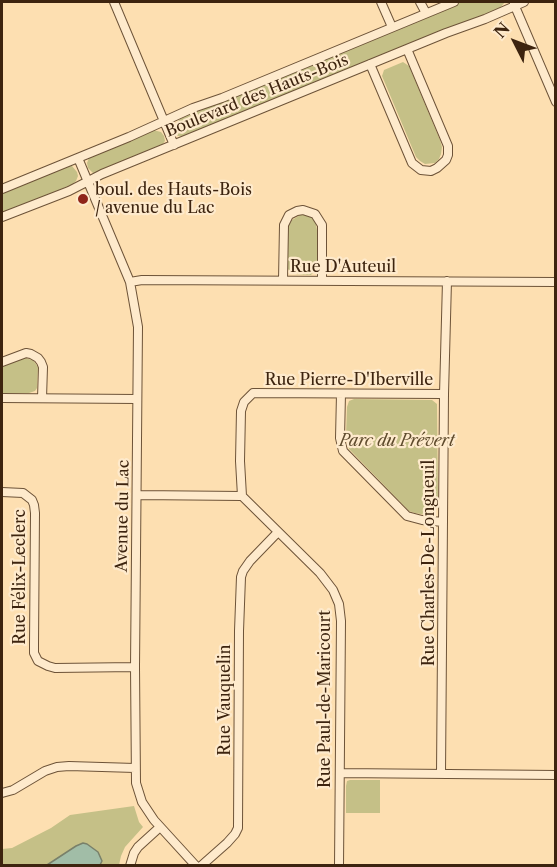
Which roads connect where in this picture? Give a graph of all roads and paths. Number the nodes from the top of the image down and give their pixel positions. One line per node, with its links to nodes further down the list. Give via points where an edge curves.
1 (114, 2): 12 (street)
2 (381, 2): 8 (street)
3 (420, 2): 7 (street)
4 (454, 2): 7 (street, Boulevard des Hauts-Bois)
5 (524, 2): 6 (street, Boulevard des Hauts-Bois)
6 (514, 4): 9 (street, Boulevard des Hauts-Bois); 11 (street)
7 (426, 14): 8 (street, Boulevard des Hauts-Bois)
8 (392, 27): 12 (street, Boulevard des Hauts-Bois)
9 (407, 49): 10 (street, Boulevard des Hauts-Bois); 10 (street, via 448,146 446,160 435,170 421,170 412,163)
10 (370, 64): 13 (street, Boulevard des Hauts-Bois)
11 (555, 102)
12 (163, 121): 13 (street); 14 (street, Boulevard des Hauts-Bois)
13 (174, 145): 15 (street, Boulevard des Hauts-Bois)
14 (78, 158): 15 (street, Avenue du Lac); 16 (street, Boulevard des Hauts-Bois)
15 (89, 182): 17 (street, Boulevard des Hauts-Bois); 21 (street, Avenue du Lac)
16 (2, 189)
17 (2, 217)
18 (283, 280): 19 (street, Rue D'Auteuil); 19 (street, via 284,225 291,214 303,210 315,214 322,225); 21 (street, Rue D'Auteuil)
19 (322, 280): 20 (street, Rue D'Auteuil)
20 (447, 281): 22 (street, Rue D'Auteuil); 25 (street, Rue Charles-De-Longueuil)
21 (130, 282): 28 (street, Avenue du Lac, via 138,327)
22 (555, 282)
23 (2, 362): 27 (street, via 26,353 38,358 43,367)
24 (341, 393): 25 (street, Rue Pierre-D'Iberville); 31 (street, Rue Pierre-D'Iberville, via 258,392 248,397 241,413); 32 (street, via 343,451 408,516)
25 (444, 394): 32 (street, Rue Charles-De-Longueuil)
26 (2, 398): 27 (street)
27 (42, 398): 28 (street)
28 (137, 399): 30 (street, Avenue du Lac)
29 (2, 492): 34 (street, Rue Félix-Leclerc, via 23,493 34,505 33,644 38,661 55,668)
30 (137, 495): 31 (street); 34 (street, Avenue du Lac)
31 (242, 496): 33 (street, Rue Paul-de-Maricourt)
32 (443, 522): 37 (street, Rue Charles-De-Longueuil)
33 (278, 532): 36 (street, Rue Paul-de-Maricourt, via 324,577 339,604); 42 (street, Rue Vauquelin, via 250,561 241,579 238,828 227,843)
34 (135, 667): 35 (street, Avenue du Lac)
35 (135, 768): 39 (street, via 62,766); 40 (street, Avenue du Lac, via 141,799)
36 (340, 773): 37 (street); 43 (street, Rue Paul-de-Maricourt)
37 (441, 773): 38 (street)
38 (555, 775)
39 (2, 793)
40 (160, 826): 41 (street, via 138,848); 42 (street, Avenue du Lac)
41 (130, 866)
42 (199, 866)
43 (339, 866)

